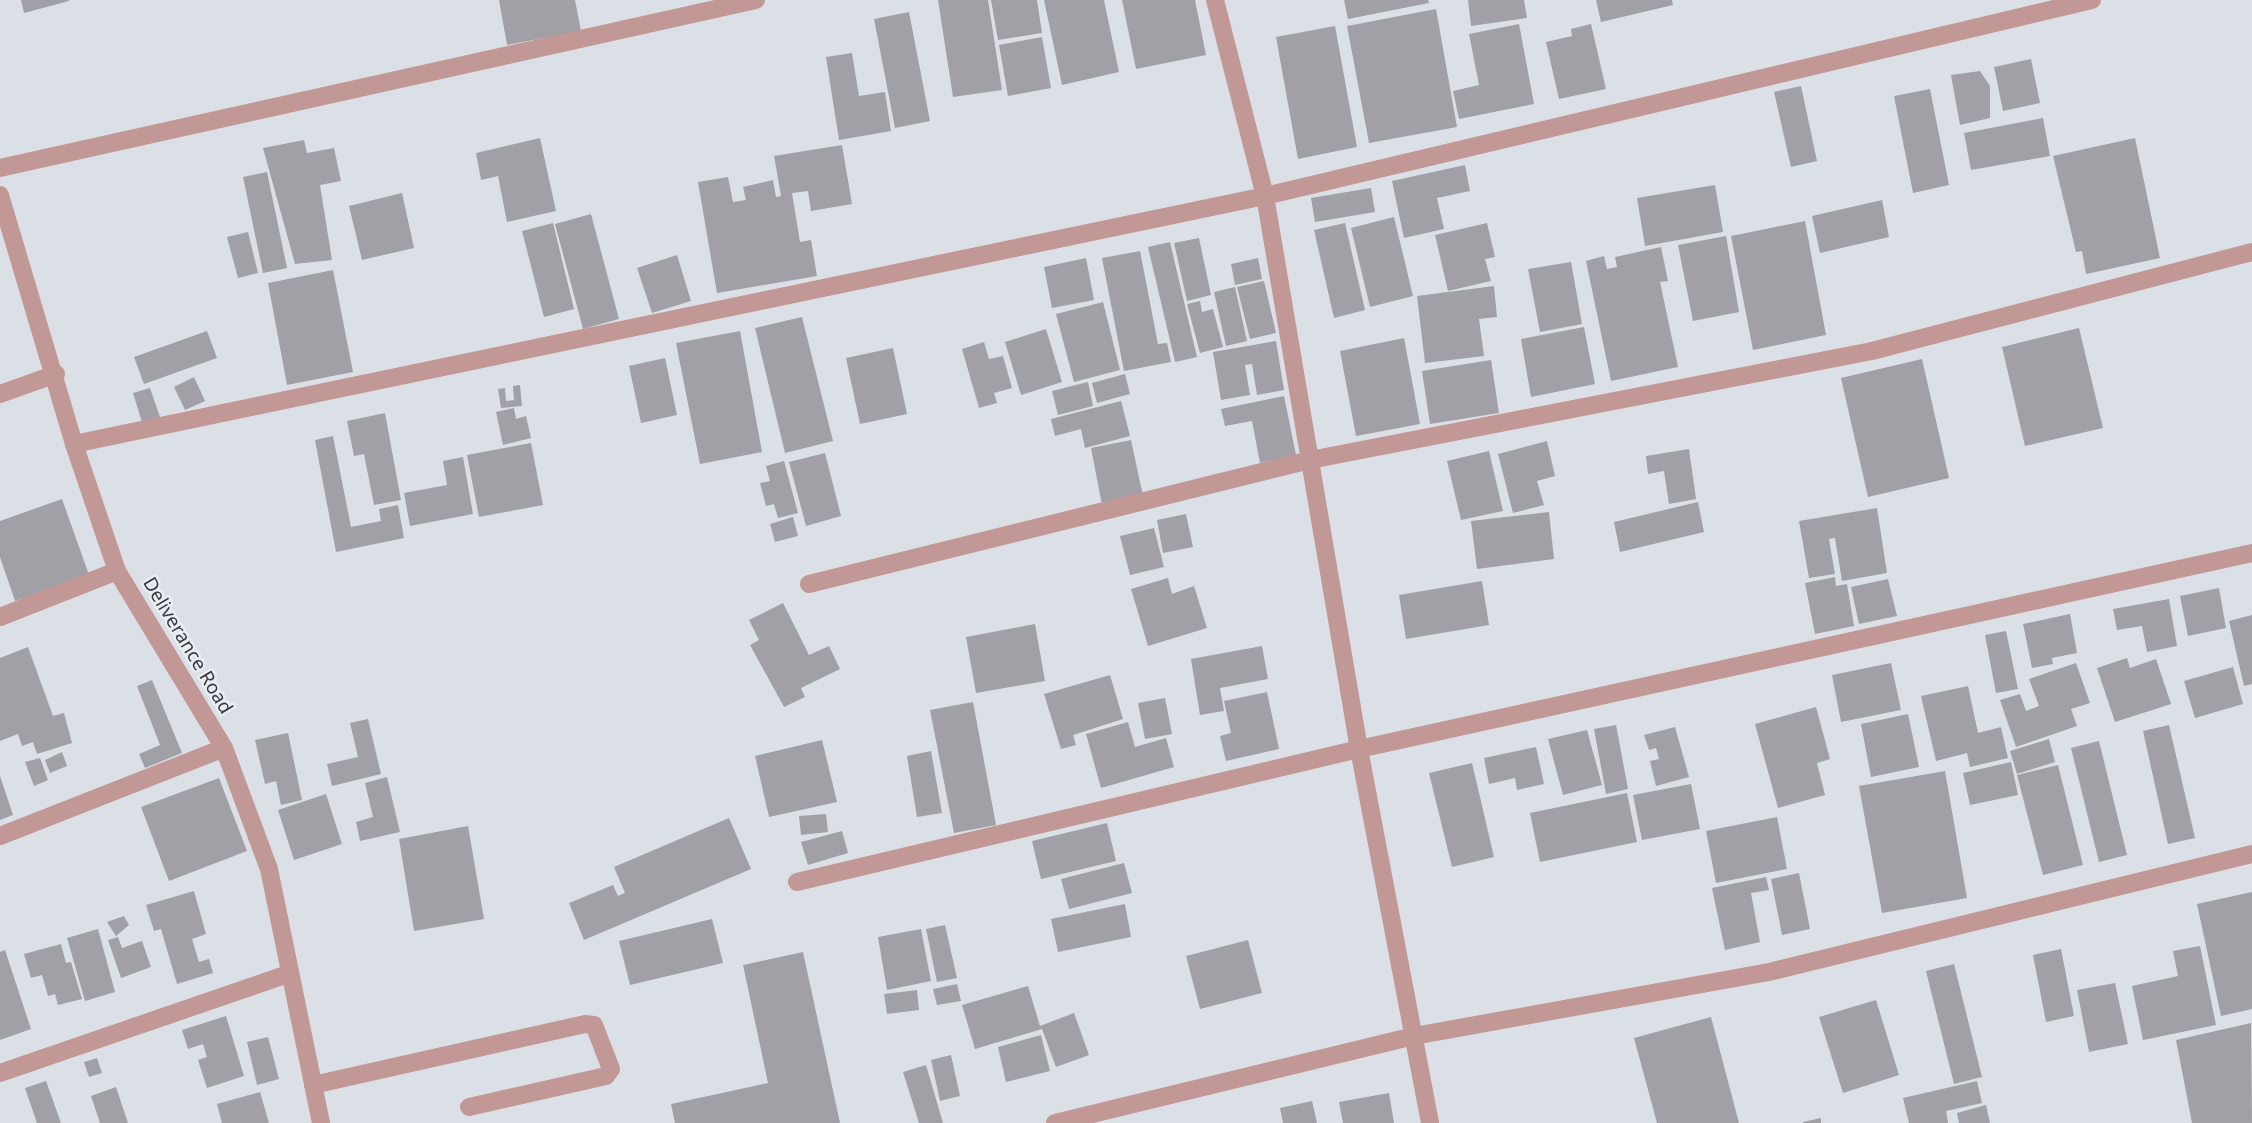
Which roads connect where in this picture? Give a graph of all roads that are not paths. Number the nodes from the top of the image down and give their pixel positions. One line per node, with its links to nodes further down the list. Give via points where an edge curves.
1 (756, 0): 4 (street)
2 (1215, 0): 6 (street)
3 (2092, 0): 6 (street)
4 (0, 168)
5 (0, 195): 8 (street, Deliverance Road)
6 (1265, 196): 10 (street); 11 (street)
7 (2252, 252): 11 (street, via 1872,351)
8 (56, 374): 9 (street); 10 (street, Deliverance Road)
9 (0, 394)
10 (74, 444): 13 (street, Deliverance Road)
11 (1310, 460): 14 (street); 17 (street)
12 (2252, 553): 17 (street)
13 (117, 570): 15 (street); 16 (street, Deliverance Road)
14 (809, 584)
15 (0, 617)
16 (224, 748): 18 (street); 21 (street, Deliverance Road, via 269,869)
17 (1359, 749): 20 (street); 22 (street)
18 (0, 836)
19 (2252, 853): 22 (street, via 1769,972)
20 (797, 882)
21 (288, 974): 23 (street); 24 (street, Deliverance Road)
22 (1414, 1036): 27 (street); 28 (street)
23 (0, 1073)
24 (313, 1085): 25 (street, via 594,1025 611,1069 606,1076); 26 (street, Deliverance Road)
25 (469, 1107)
26 (321, 1123)
27 (1055, 1123)
28 (1430, 1123)

